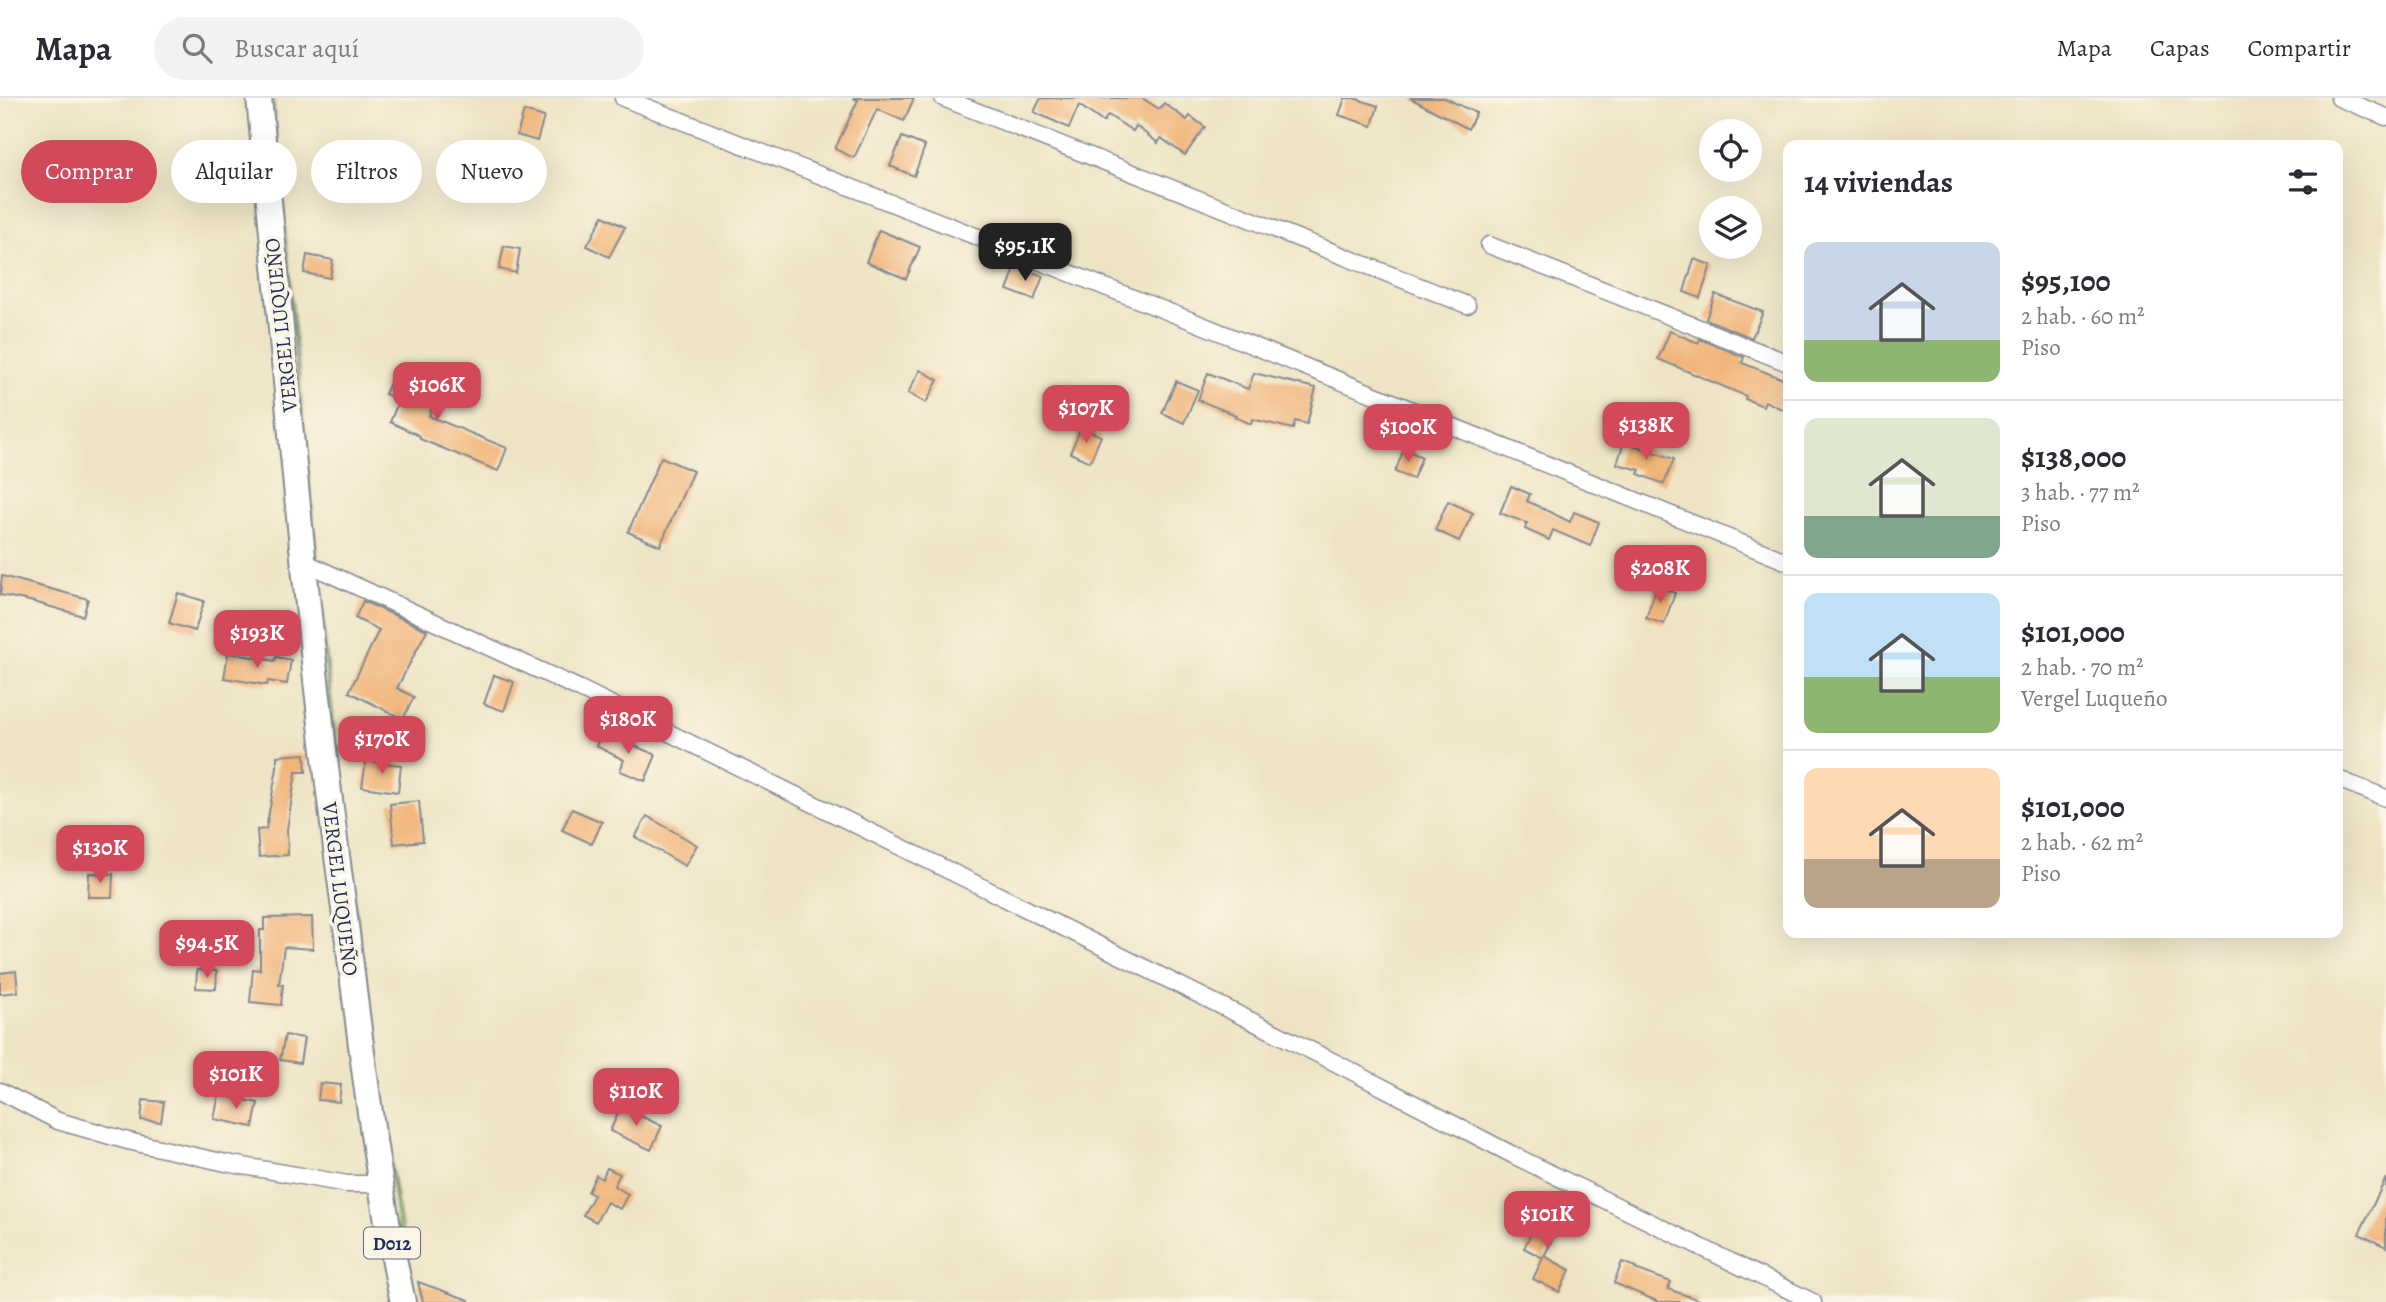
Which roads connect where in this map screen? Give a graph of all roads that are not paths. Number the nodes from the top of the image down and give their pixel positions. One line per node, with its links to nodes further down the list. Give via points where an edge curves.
1 (258, 98): 10 (main road, VERGEL LUQUEÑO / D012)
2 (623, 98): 9 (street, via 1205,326)
3 (943, 98): 7 (street)
4 (2339, 98): 5 (street)
5 (2386, 117)
6 (1489, 245): 8 (street)
7 (1467, 305)
8 (1783, 361)
9 (1783, 560)
10 (304, 562): 14 (main road, VERGEL LUQUEÑO / D012, via 331,821); 16 (street, via 593,695)
11 (2343, 781): 12 (street)
12 (2386, 798)
13 (0, 1091): 14 (street, via 58,1121 128,1141 347,1184)
14 (381, 1184): 15 (main road, VERGEL LUQUEÑO / D012)
15 (403, 1302)
16 (1813, 1302)

